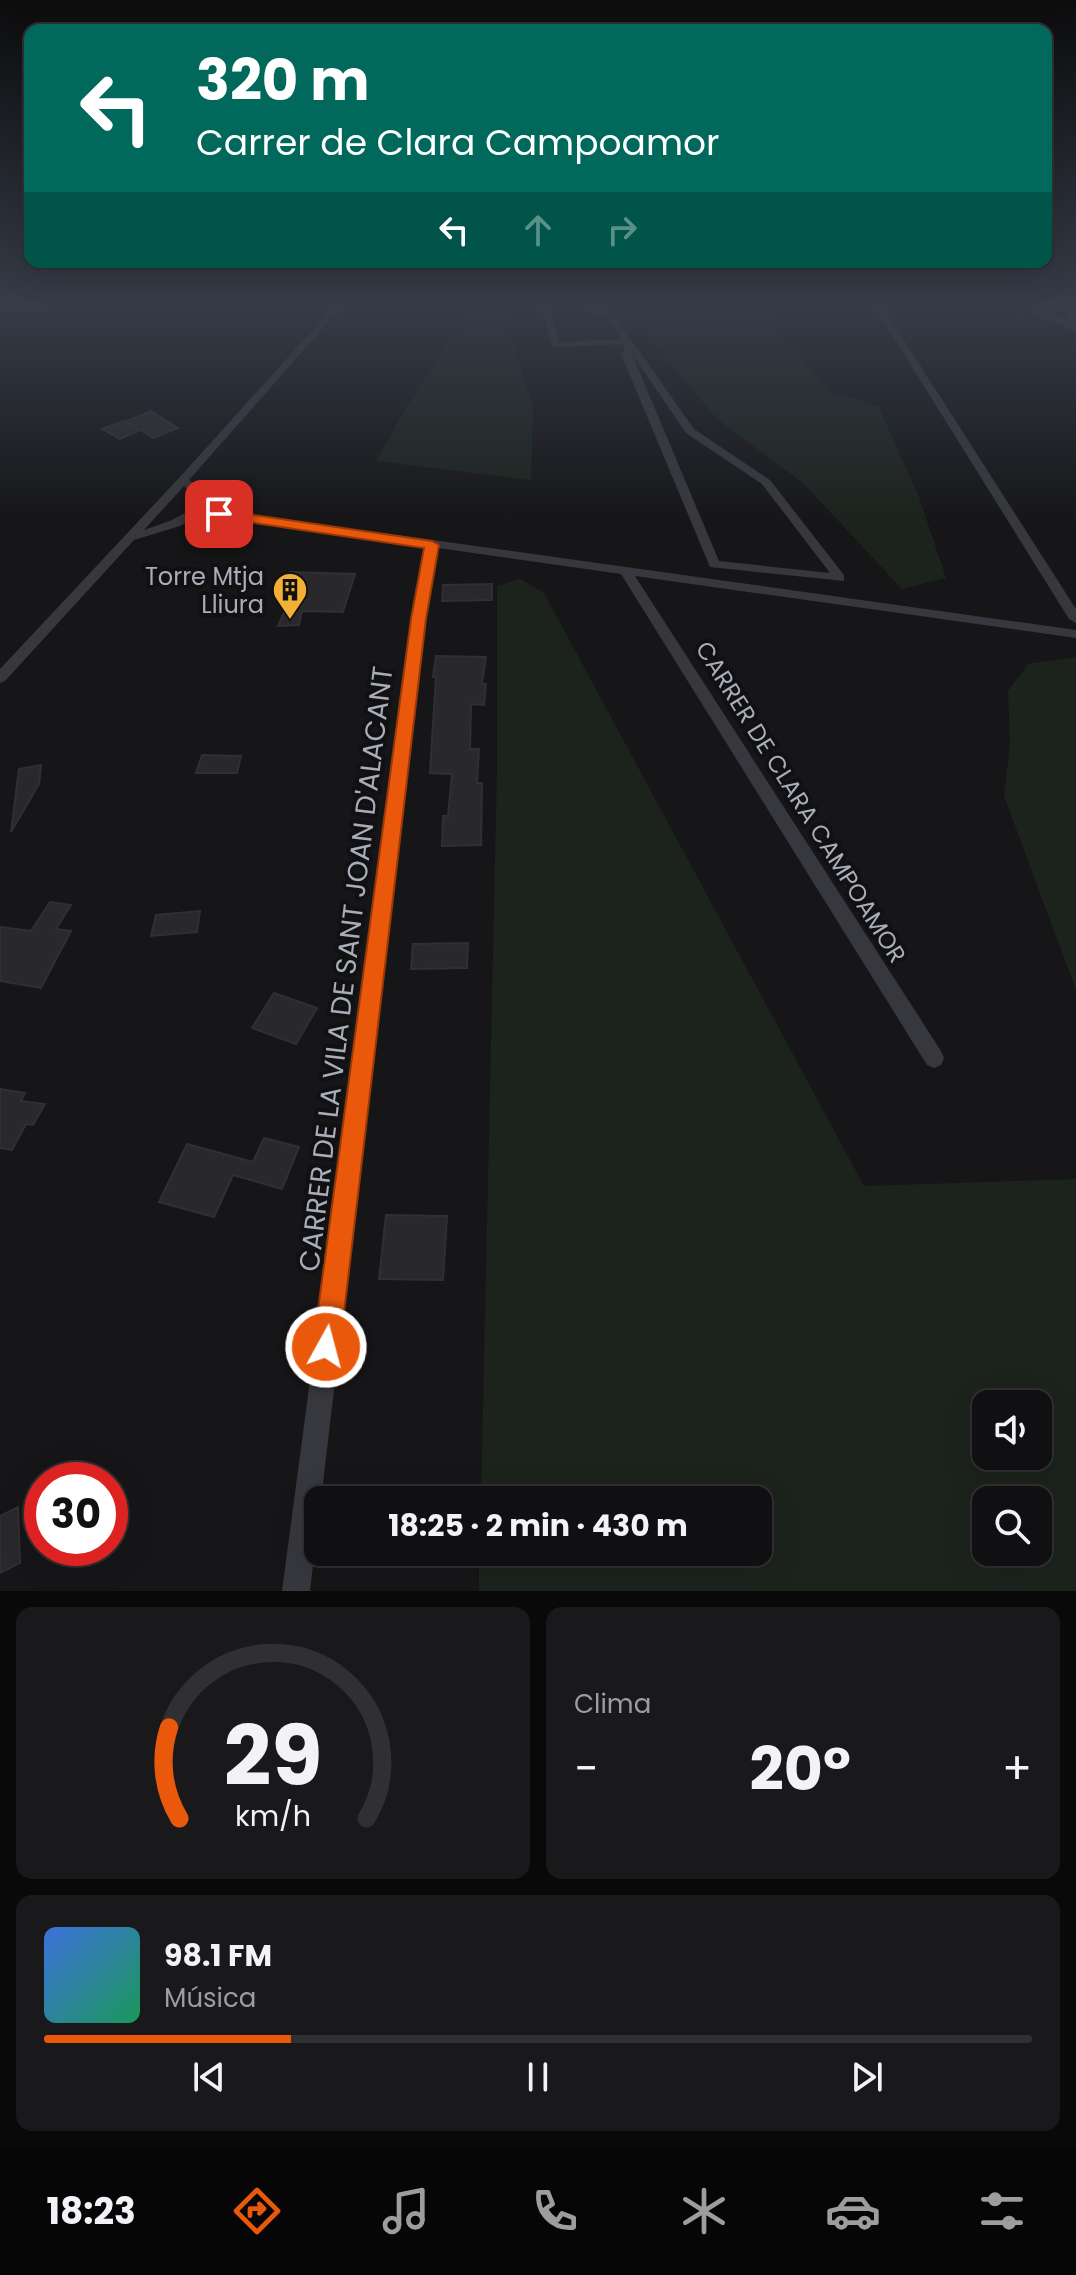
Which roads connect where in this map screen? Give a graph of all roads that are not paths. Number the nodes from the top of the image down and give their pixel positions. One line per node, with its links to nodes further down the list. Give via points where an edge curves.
1 (277, 375): 5 (street)
2 (635, 375): 3 (street, via 714,564 840,578 766,482 690,431)
3 (651, 375)
4 (922, 375): 10 (street)
5 (183, 480): 6 (street, via 198,492); 7 (street)
6 (198, 511): 7 (street); 8 (street)
7 (131, 537): 12 (street)
8 (432, 545): 9 (street); 14 (street, CARRER DE LA VILA DE SANT JOAN D'ALACANT, via 418,619)
9 (626, 572): 11 (street); 13 (street, CARRER DE CLARA CAMPOAMOR)
10 (1076, 619)
11 (1076, 634)
12 (0, 678)
13 (934, 1058)
14 (296, 1591)

